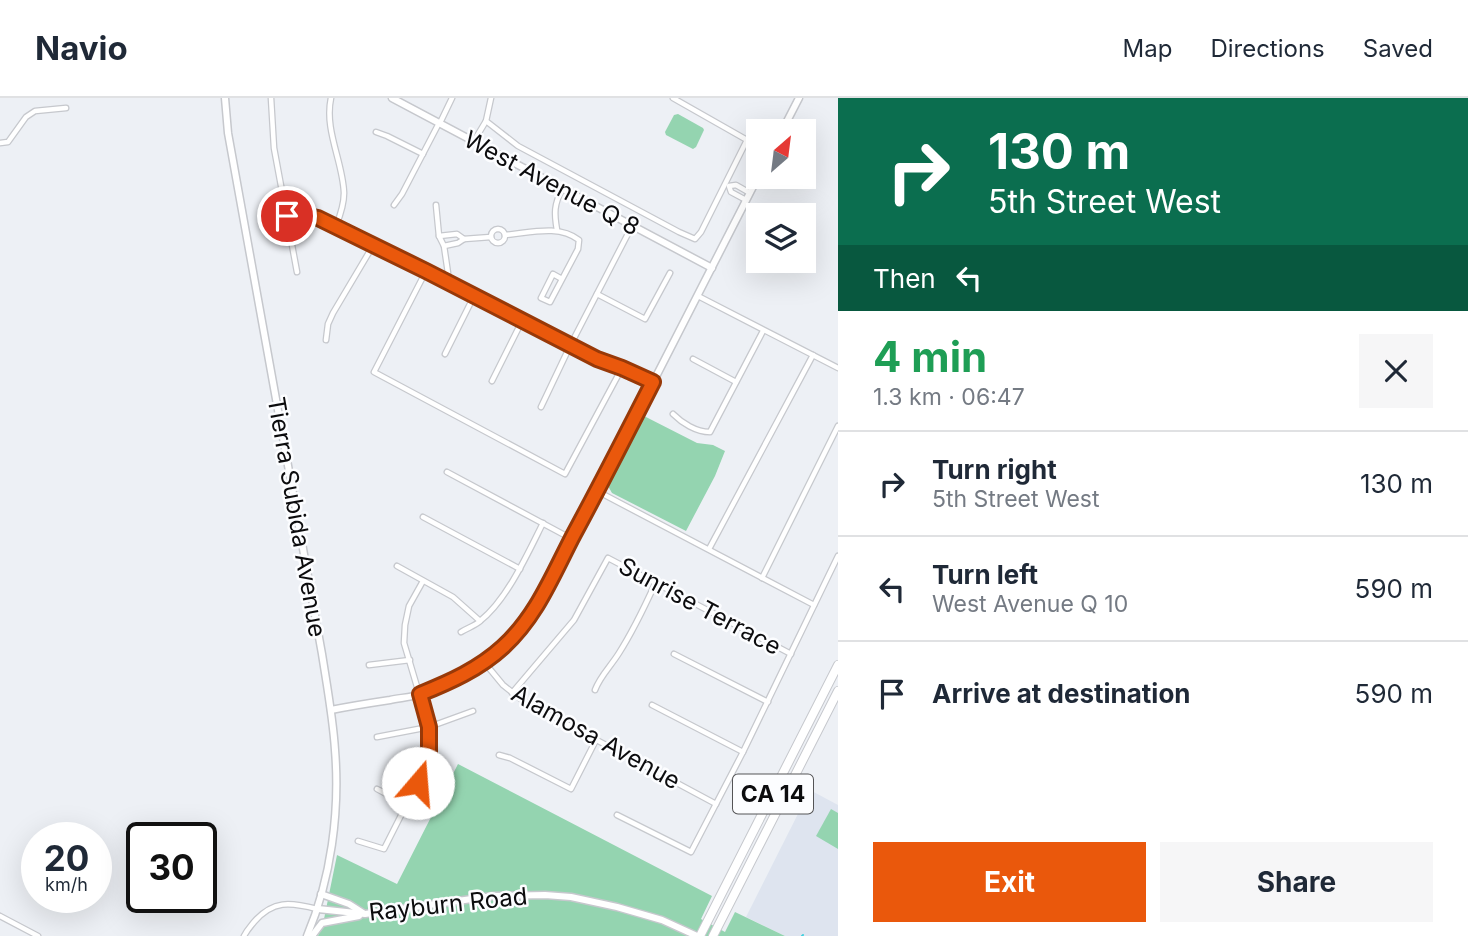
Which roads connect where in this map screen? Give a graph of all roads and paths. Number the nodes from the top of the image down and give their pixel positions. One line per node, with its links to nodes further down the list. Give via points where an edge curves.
1 (225, 98): 85 (street, Tierra Subida Avenue)
2 (271, 98): 24 (street, via 274,148)
3 (331, 98): 25 (street, via 330,123 344,195)
4 (392, 98): 12 (street, West Avenue Q 8)
5 (452, 98): 12 (street)
6 (491, 98): 11 (street)
7 (673, 98): 17 (street, via 747,140)
8 (799, 98): 10 (street)
9 (66, 108): 15 (street, via 35,111 8,142)
10 (788, 119)
11 (486, 121): 14 (street); 17 (street, via 518,146 695,239)
12 (440, 123): 14 (street, West Avenue Q 8); 16 (street)
13 (376, 132): 16 (street)
14 (474, 141): 18 (street, West Avenue Q 8)
15 (0, 143)
16 (423, 154): 22 (street)
17 (727, 185): 20 (street); 21 (street)
18 (562, 189): 26 (street, West Avenue Q 8); 27 (street, via 556,203)
19 (752, 189): 20 (street)
20 (750, 193): 21 (street)
21 (746, 201): 34 (street)
22 (394, 205)
23 (436, 205): 29 (street)
24 (287, 216): 25 (street, via 318,218); 36 (street)
25 (336, 226): 32 (street)
26 (632, 226): 34 (street, West Avenue Q 8); 40 (street)
27 (556, 230): 28 (street); 39 (street, via 579,240)
28 (505, 235): 30 (street, via 499,243); 30 (street, via 496,229)
29 (439, 236): 31 (street, via 457,234); 33 (street)
30 (491, 237): 31 (street)
31 (464, 239): 33 (street)
32 (374, 244): 35 (street); 45 (street, via 333,313)
33 (444, 246): 37 (street)
34 (712, 268): 42 (street)
35 (426, 271): 41 (street); 50 (street, via 374,372 565,474)
36 (297, 272)
37 (448, 273)
38 (670, 273): 40 (street, via 645,318)
39 (562, 279): 39 (street, via 550,302 541,298 553,274)
40 (597, 294): 46 (street)
41 (474, 296): 43 (street); 47 (street)
42 (698, 296): 44 (street); 53 (street)
43 (522, 321): 46 (street); 52 (street)
44 (763, 331): 48 (street); 54 (street)
45 (326, 340)
46 (570, 346): 50 (street); 55 (street)
47 (445, 354)
48 (813, 355): 51 (street); 63 (street)
49 (693, 359): 54 (street)
50 (622, 368): 53 (street)
51 (838, 368)
52 (492, 381)
53 (653, 382): 59 (street)
54 (736, 382): 56 (street, via 710,432 701,432)
55 (541, 407)
56 (673, 414)
57 (838, 426): 67 (street)
58 (447, 472): 61 (street)
59 (597, 491): 62 (street); 63 (street)
60 (423, 517): 66 (street)
61 (543, 523): 62 (street); 66 (street)
62 (572, 539): 76 (street, via 530,617)
63 (709, 550): 67 (street)
64 (838, 556): 70 (street)
65 (397, 566): 68 (street)
66 (520, 569): 71 (street)
67 (762, 578): 70 (street)
68 (423, 581): 71 (street, via 453,597); 75 (street, via 405,625 404,643)
69 (655, 584): 74 (street, Sunrise Terrace); 79 (street, via 637,625); 81 (street, Sunrise Terrace, via 608,558 574,620)
70 (814, 605): 74 (street)
71 (480, 621): 72 (street)
72 (461, 632)
73 (674, 654): 83 (street)
74 (791, 654): 83 (street)
75 (410, 660): 77 (street); 82 (street)
76 (484, 662): 81 (street, Alamosa Avenue); 82 (street)
77 (369, 665)
78 (838, 665): 105 (highway, CA 14)
79 (594, 690)
80 (838, 691): 101 (highway, CA 14)
81 (512, 693): 89 (street, Alamosa Avenue)
82 (420, 694): 85 (street); 87 (street)
83 (768, 702): 90 (street)
84 (652, 705): 90 (street)
85 (331, 710): 97 (street, Tierra Subida Avenue, via 336,806)
86 (473, 711): 87 (street)
87 (429, 727): 88 (street); 94 (street, via 429,760)
88 (377, 737)
89 (596, 740): 91 (street, via 571,789); 93 (street, Alamosa Avenue)
90 (743, 752): 93 (street)
91 (499, 755)
92 (377, 789): 94 (street)
93 (716, 804): 95 (street, via 691,852)
94 (407, 805): 96 (street, via 384,849)
95 (617, 814)
96 (358, 841)
97 (321, 894): 98 (street, Tierra Subida Avenue); 99 (street)
98 (318, 909): 99 (street, Rayburn Road); 103 (street, via 281,904 263,912); 104 (street, Tierra Subida Avenue)
99 (365, 914): 104 (street, via 322,923); 105 (street, Rayburn Road, via 493,896 545,895 617,906)
100 (0, 916): 102 (street)
101 (715, 932)
102 (38, 936)
103 (244, 936)
104 (309, 936)
105 (699, 936)

